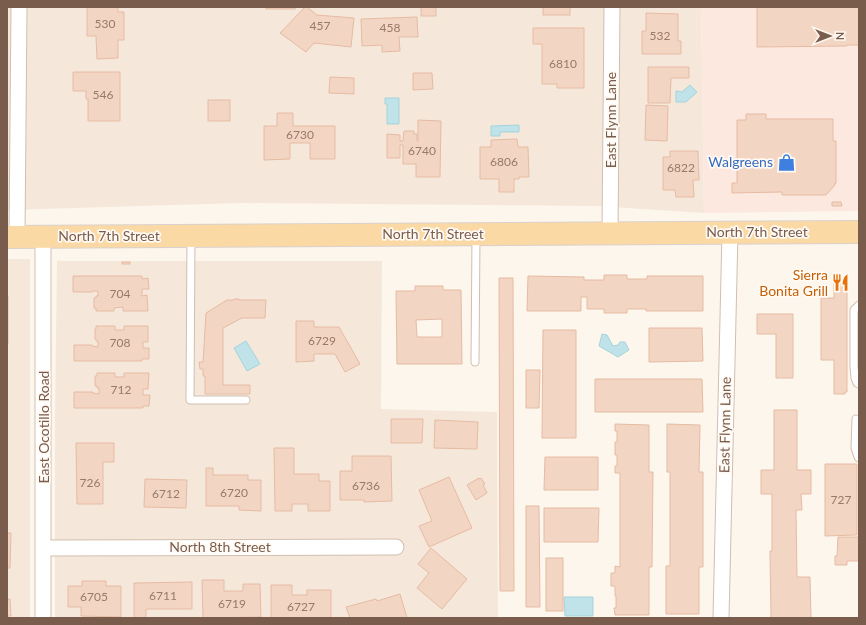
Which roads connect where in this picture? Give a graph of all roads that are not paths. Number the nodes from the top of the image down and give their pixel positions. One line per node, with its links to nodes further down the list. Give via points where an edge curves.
1 (19, 7): 8 (street)
2 (612, 7): 5 (street, East Flynn Lane)
3 (730, 232): 4 (main road, North 7th Street); 5 (main road, North 7th Street); 19 (street, East Flynn Lane)
4 (859, 232)
5 (610, 233): 6 (main road, North 7th Street)
6 (476, 234): 7 (main road, North 7th Street); 11 (lane)
7 (191, 236): 9 (main road, North 7th Street); 13 (lane, via 190,400)
8 (12, 237): 9 (main road, North 7th Street)
9 (43, 237): 17 (street, East Ocotillo Road)
10 (859, 305): 12 (lane, via 854,310 854,366 855,378)
11 (475, 362)
12 (859, 384)
13 (246, 400)
14 (856, 419): 15 (lane, via 855,448)
15 (859, 458)
16 (396, 547): 17 (street, North 8th Street)
17 (44, 548): 18 (street, East Ocotillo Road)
18 (43, 618)
19 (721, 618)

